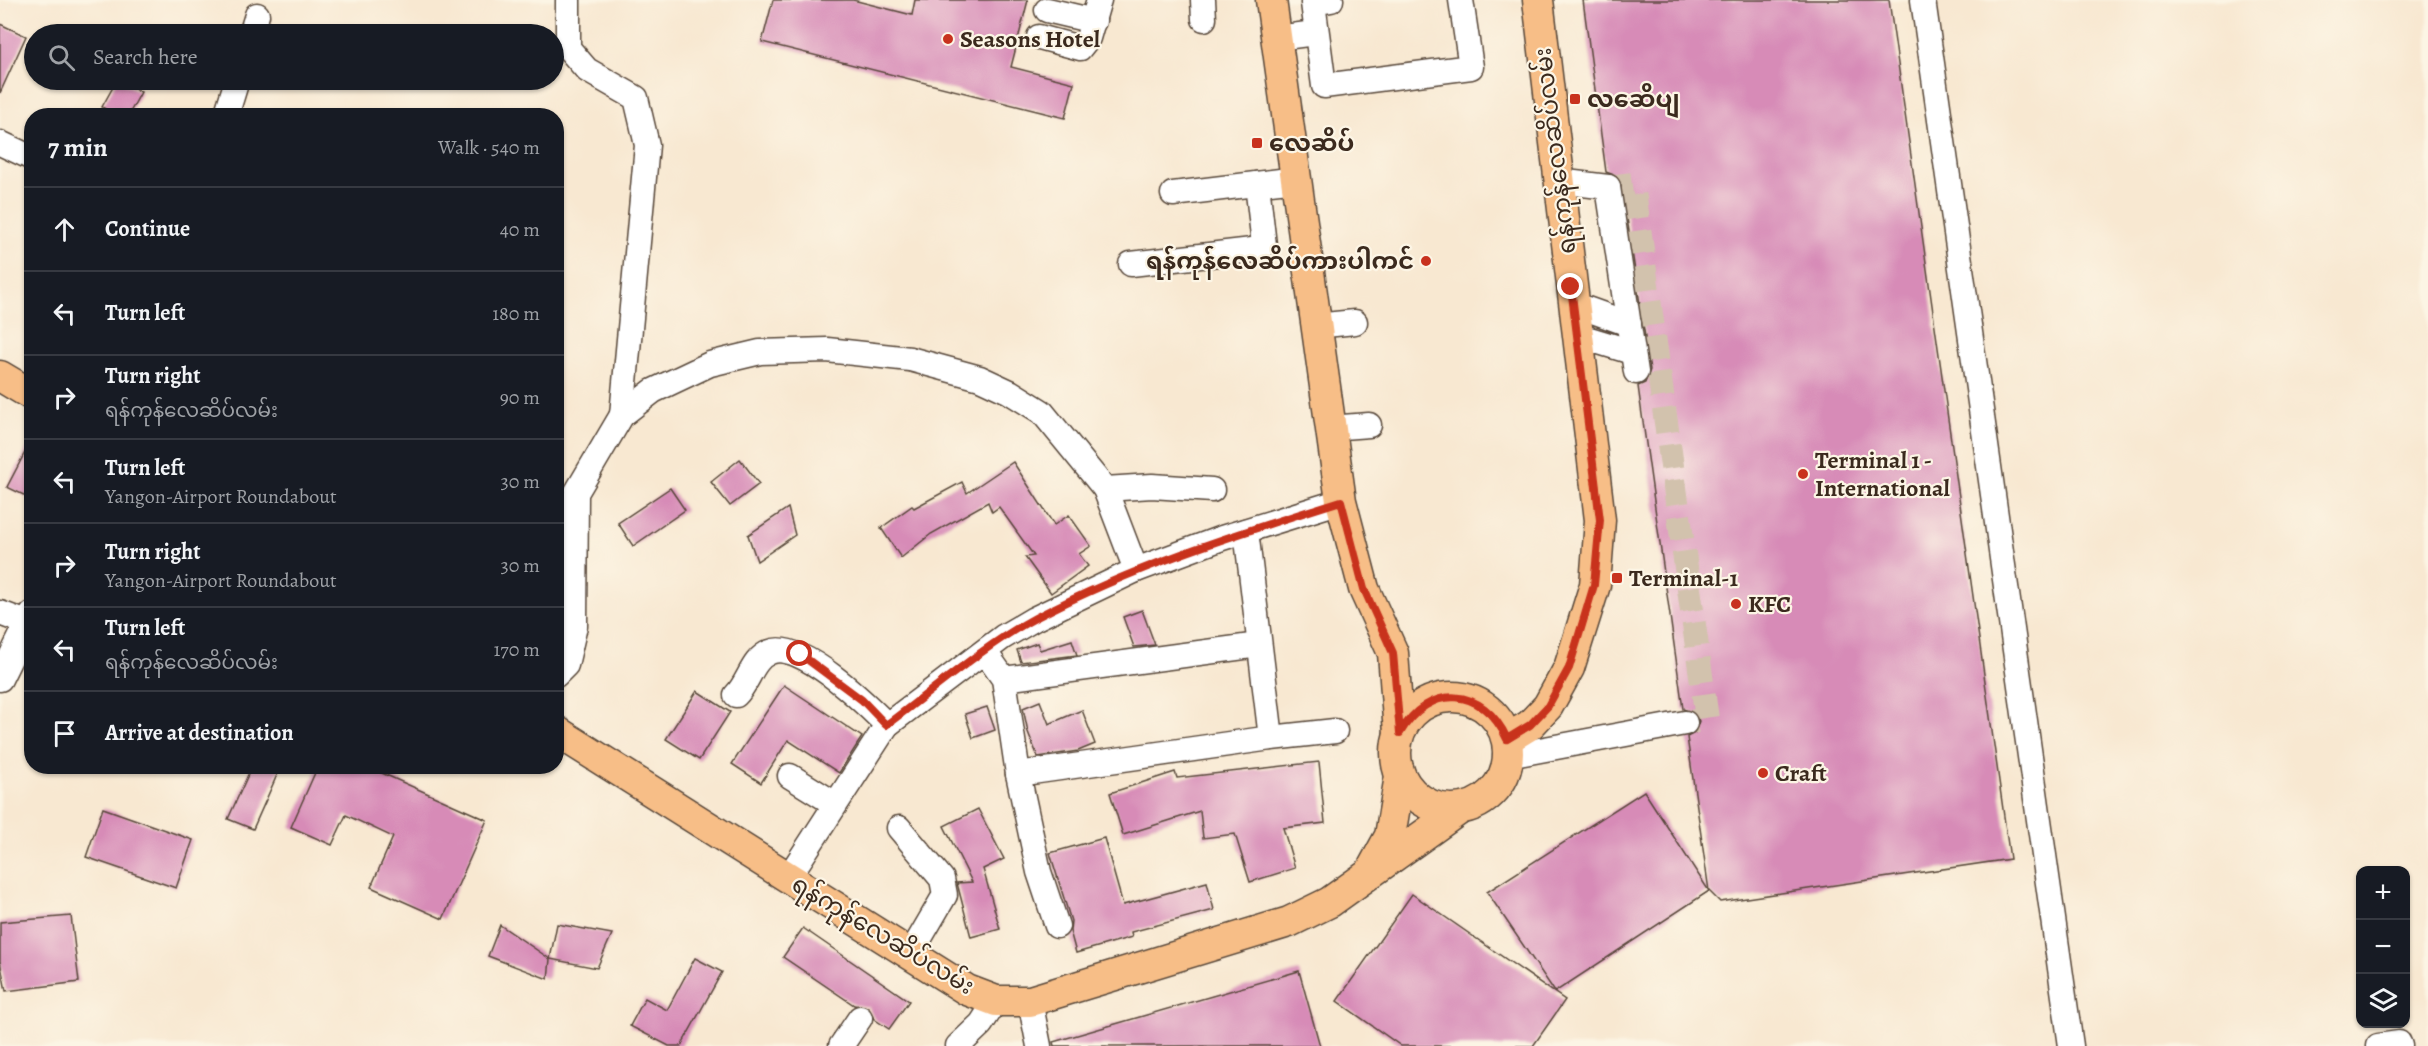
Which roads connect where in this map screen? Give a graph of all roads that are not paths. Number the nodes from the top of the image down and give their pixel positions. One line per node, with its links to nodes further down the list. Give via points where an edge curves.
1 (568, 0): 28 (street, via 568,48 587,70 636,98 647,145)
2 (1271, 0): 11 (main road)
3 (1331, 0): 9 (street, via 1313,3)
4 (1461, 0): 9 (street, via 1471,67 1324,86)
5 (1538, 0): 17 (main road, ရန်ကုန်လေဆိပ်လမ်း)
6 (1923, 0): 68 (street)
7 (1047, 10): 8 (street)
8 (1096, 10): 10 (street, via 1088,38 1078,49)
9 (1316, 33): 11 (street)
10 (1040, 37)
11 (1277, 38): 16 (main road)
12 (234, 90): 13 (street)
13 (228, 108)
14 (0, 143): 15 (street)
15 (24, 154)
16 (1296, 179): 18 (street); 24 (main road)
17 (1558, 181): 21 (main road, ရန်ကုန်လေဆိပ်လမ်း); 23 (street, via 1608,187)
18 (1257, 184): 19 (street); 20 (street, via 1264,245 1261,249)
19 (1173, 194)
20 (1131, 264)
21 (1573, 304): 23 (street); 25 (main road, ရန်ကုန်လေဆိပ်လမ်း)
22 (1355, 322): 24 (street)
23 (1629, 324): 25 (street, via 1634,362)
24 (1316, 326): 30 (main road)
25 (1576, 335): 51 (main road, ရန်ကုန်လေဆိပ်လမ်း, via 1600,520 1594,585 1569,668 1548,706)
26 (0, 376): 27 (main road)
27 (24, 391)
28 (622, 415): 31 (street, via 653,391 710,364 760,352 827,350 910,359 980,378 1042,412); 41 (street, via 576,493 575,626)
29 (1369, 425): 30 (street)
30 (1329, 428): 33 (main road)
31 (1105, 489): 32 (street, via 1152,486); 35 (street)
32 (1212, 490)
33 (1341, 501): 34 (street); 48 (main road, via 1364,589 1393,653)
34 (1246, 531): 35 (street); 39 (street)
35 (1136, 570): 40 (street, via 1034,619)
36 (0, 613): 37 (street)
37 (24, 618)
38 (24, 630): 43 (street)
39 (1259, 645): 42 (street); 50 (street)
40 (985, 652): 42 (street); 46 (street)
41 (564, 667)
42 (1004, 679): 52 (street)
43 (0, 680)
44 (736, 694): 46 (street, via 758,660 770,651 785,650 800,654)
45 (1685, 723): 51 (street)
46 (886, 725): 55 (street)
47 (1335, 731): 50 (street)
48 (1400, 733): 51 (main road, via 1408,718 1422,706 1455,697 1488,710 1500,723); 54 (main road, via 1396,747)
49 (564, 736): 59 (main road, ရန်ကုန်လေဆိပ်လမ်း)
50 (1271, 738): 52 (street)
51 (1508, 748): 56 (main road, via 1504,775 1494,791 1479,803)
52 (1018, 774): 60 (street, via 1039,872)
53 (790, 776): 55 (street)
54 (1400, 776): 56 (main road, via 1424,803); 58 (main road, ရန်ကုန်လေဆိပ်လမ်း, via 1390,836)
55 (835, 804): 59 (street)
56 (1460, 809): 58 (main road, ရန်ကုန်လေဆိပ်လမ်း)
57 (899, 828): 61 (street, via 942,879 945,888 945,895)
58 (1369, 874): 63 (main road, ရန်ကုန်လေဆိပ်လမ်း, via 1330,902 1289,922)
59 (788, 878): 61 (main road, ရန်ကုန်လေဆိပ်လမ်း)
60 (1058, 926)
61 (910, 955): 62 (main road, ရန်ကုန်လေဆိပ်လမ်း, via 967,990)
62 (996, 1001): 63 (main road, ရန်ကုန်လေဆိပ်လမ်း); 66 (street, via 981,1024)
63 (1030, 1001): 67 (street)
64 (860, 1018): 65 (street)
65 (841, 1046)
66 (958, 1046)
67 (1039, 1046)
68 (2071, 1046)
69 (2378, 1046): 70 (street)
70 (2400, 1046)

